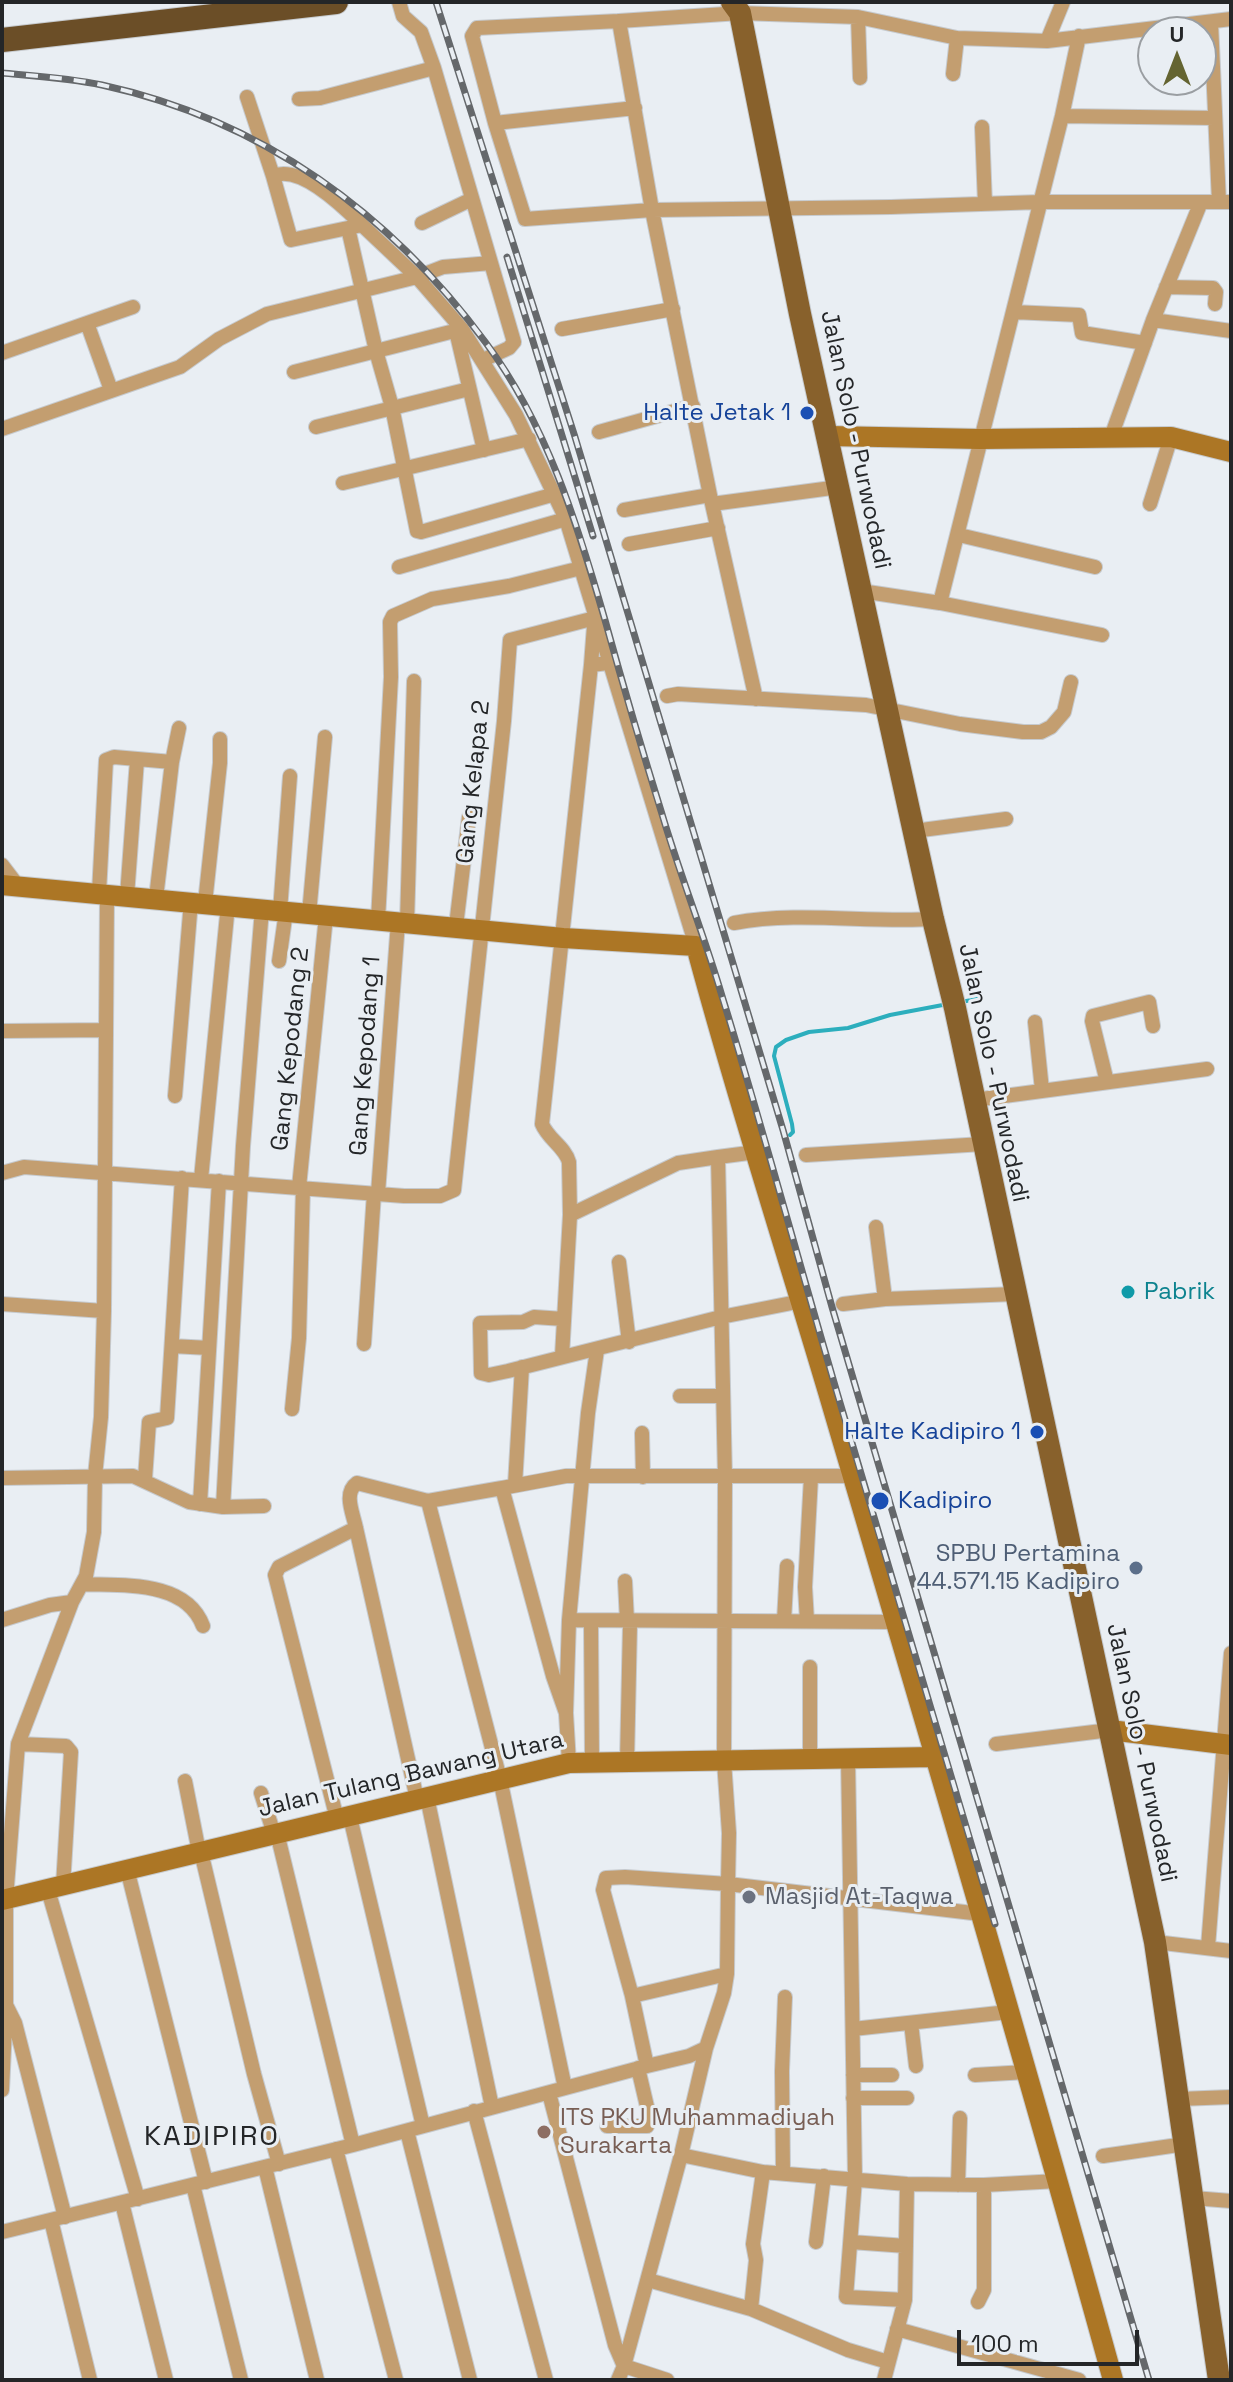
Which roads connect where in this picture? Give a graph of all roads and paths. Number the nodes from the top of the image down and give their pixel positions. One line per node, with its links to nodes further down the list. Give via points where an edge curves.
1 (336, 2): 10 (highway)
2 (399, 2): 12 (street, via 403,16 421,32)
3 (1063, 2): 11 (street)
4 (738, 6): 5 (street); 6 (street); 29 (main road, Jalan Solo - Purwodadi)
5 (858, 17): 9 (street); 14 (street)
6 (619, 21): 18 (street); 21 (street, via 473,31)
7 (1137, 30): 8 (street)
8 (1079, 36): 11 (street); 19 (street)
9 (957, 38): 11 (street); 13 (street)
10 (2, 40)
11 (1047, 41)
12 (434, 68): 17 (street); 24 (street)
13 (953, 74)
14 (860, 78)
15 (1214, 96): 20 (street)
16 (247, 97): 23 (street)
17 (299, 99)
18 (635, 108): 21 (street); 30 (street)
19 (1062, 116): 20 (street); 25 (street)
20 (1215, 118): 27 (street)
21 (495, 123): 30 (street, via 525,219)
22 (982, 127): 28 (street)
23 (273, 176): 32 (street, via 295,174 341,204); 32 (street, via 291,240)
24 (472, 199): 31 (street); 33 (street)
25 (1040, 202): 26 (street); 28 (street); 40 (street)
26 (1201, 202): 27 (street); 35 (street)
27 (1225, 202)
28 (985, 204): 29 (street)
29 (779, 206): 30 (street); 58 (main road, Jalan Solo - Purwodadi)
30 (652, 210): 39 (street)
31 (422, 223)
32 (355, 226): 34 (street); 36 (street)
33 (491, 263): 34 (street, via 443,267); 49 (street, via 514,342)
34 (417, 277): 36 (street); 44 (street)
35 (1166, 287): 37 (street, via 1213,288); 41 (street)
36 (363, 290): 47 (street); 52 (street, via 267,314 180,367)
37 (1215, 304)
38 (133, 307): 42 (street)
39 (673, 309): 43 (street); 53 (street)
40 (1013, 312): 46 (street, via 1079,315 1082,333); 62 (street)
41 (1153, 320): 45 (street); 46 (street)
42 (87, 323): 48 (street); 52 (street)
43 (562, 329)
44 (459, 330): 47 (street); 49 (street); 51 (street)
45 (1231, 331)
46 (1145, 343): 59 (street)
47 (376, 351): 50 (street); 54 (street)
48 (2, 353)
49 (483, 360): 61 (street)
50 (294, 372)
51 (469, 389): 54 (street); 63 (street)
52 (111, 390): 56 (street)
53 (693, 406): 57 (street); 69 (street)
54 (392, 407): 55 (street); 65 (street)
55 (316, 427)
56 (2, 429)
57 (599, 432)
58 (829, 436): 62 (street); 67 (main road, Jalan Solo - Purwodadi)
59 (1111, 437): 60 (street); 62 (street)
60 (1171, 437): 64 (street); 70 (street)
61 (529, 439): 63 (street); 68 (street)
62 (980, 439): 74 (street)
63 (484, 450): 65 (street)
64 (1231, 452)
65 (403, 470): 66 (street); 68 (street, via 418,532)
66 (343, 483)
67 (839, 487): 69 (street); 79 (main road, Jalan Solo - Purwodadi)
68 (555, 494): 72 (street)
69 (711, 500): 71 (street); 73 (street)
70 (1150, 504)
71 (624, 510)
72 (566, 519): 76 (street); 78 (street)
73 (718, 528): 75 (street); 88 (street)
74 (959, 535): 77 (street); 80 (street)
75 (629, 544)
76 (399, 567)
77 (1095, 567)
78 (581, 568): 81 (street); 108 (street, via 432,599 399,612 390,622)
79 (861, 591): 80 (street); 89 (main road, Jalan Solo - Purwodadi)
80 (940, 603): 82 (street)
81 (595, 618): 83 (street); 84 (street); 111 (street, Gang Kelapa 2, via 510,640)
82 (1102, 635)
83 (608, 663): 84 (street); 113 (street)
84 (591, 665): 112 (street)
85 (414, 681): 108 (street)
86 (1071, 682): 89 (street, via 1064,712 1041,732 960,724)
87 (667, 696): 88 (street)
88 (756, 699): 89 (street)
89 (887, 707): 98 (main road, Jalan Solo - Purwodadi)
90 (179, 728): 94 (street)
91 (325, 737): 106 (street, Gang Kepodang 2)
92 (220, 739): 103 (street)
93 (137, 760): 94 (street); 101 (street); 101 (street, via 111,757 105,763)
94 (172, 762): 102 (street)
95 (290, 776): 105 (street)
96 (469, 817): 110 (street)
97 (1006, 819): 98 (street)
98 (914, 831): 107 (main road, Jalan Solo - Purwodadi)
99 (2, 865): 100 (street)
100 (10, 886): 101 (street)
101 (111, 894): 102 (street); 117 (street)
102 (156, 898): 103 (street)
103 (198, 902): 104 (street); 122 (street)
104 (228, 905): 105 (street); 131 (street)
105 (276, 910): 106 (street); 114 (street); 133 (street)
106 (318, 915): 108 (street); 134 (street, Gang Kepodang 2)
107 (933, 919): 109 (street); 123 (main road, Jalan Solo - Purwodadi)
108 (394, 922): 110 (street); 135 (street, Gang Kepodang 1)
109 (734, 923)
110 (456, 926): 111 (street)
111 (480, 928): 112 (street); 135 (street, Gang Kelapa 2, via 454,1190 440,1196)
112 (563, 938): 113 (street); 136 (street, via 542,1124 569,1162)
113 (696, 946): 125 (street)
114 (279, 961)
115 (1035, 1022): 121 (street)
116 (1153, 1026): 120 (street, via 1149,1002 1093,1016)
117 (106, 1030): 118 (street); 128 (street)
118 (2, 1031)
119 (1207, 1069): 120 (street)
120 (1107, 1082): 121 (street)
121 (1042, 1090): 123 (street)
122 (175, 1096)
123 (974, 1100): 124 (main road, Jalan Solo - Purwodadi)
124 (983, 1144): 126 (street); 139 (main road, Jalan Solo - Purwodadi)
125 (756, 1152): 127 (street); 141 (street)
126 (806, 1155)
127 (718, 1157): 136 (street, via 678,1163); 145 (street)
128 (104, 1172): 129 (street, via 24,1167); 130 (street); 144 (street)
129 (2, 1173)
130 (182, 1178): 131 (street); 149 (street)
131 (201, 1179): 132 (street)
132 (219, 1181): 133 (street); 150 (street)
133 (242, 1183): 134 (street); 170 (street)
134 (301, 1187): 135 (street); 156 (street, Gang Kepodang 2, via 299,1338)
135 (376, 1193): 148 (street, Gang Kepodang 1)
136 (570, 1215): 146 (street)
137 (876, 1227): 140 (street)
138 (619, 1262): 147 (street)
139 (1015, 1294): 140 (street); 188 (main road, Jalan Solo - Purwodadi)
140 (885, 1299): 143 (street)
141 (802, 1301): 145 (street); 159 (street)
142 (2, 1304): 144 (street)
143 (843, 1304)
144 (104, 1311): 158 (street)
145 (721, 1317): 147 (street); 155 (street)
146 (564, 1319): 152 (street); 153 (street, via 480,1323 482,1375)
147 (629, 1342): 151 (street)
148 (364, 1344)
149 (172, 1346): 150 (street); 165 (street, via 167,1418 149,1422)
150 (209, 1348): 168 (street)
151 (597, 1350): 152 (street); 160 (street)
152 (562, 1356): 153 (street)
153 (522, 1367): 166 (street)
154 (680, 1396): 155 (street)
155 (723, 1396): 164 (street)
156 (292, 1409)
157 (642, 1433): 161 (street)
158 (95, 1476): 163 (street); 165 (street); 174 (street, via 94,1532)
159 (853, 1476): 162 (street); 182 (street)
160 (583, 1477): 161 (street); 166 (street); 177 (street)
161 (643, 1477): 164 (street)
162 (811, 1477): 164 (street); 180 (street)
163 (2, 1478)
164 (725, 1478): 178 (street)
165 (145, 1479): 168 (street)
166 (509, 1486): 167 (street); 187 (street)
167 (428, 1501): 171 (street, via 357,1483 349,1493); 199 (street)
168 (200, 1504): 170 (street)
169 (264, 1506): 170 (street)
170 (223, 1507)
171 (356, 1528): 202 (street); 203 (street, via 279,1567 275,1575)
172 (787, 1566): 179 (street)
173 (625, 1581): 181 (street)
174 (82, 1584): 175 (street); 184 (street, via 172,1594 193,1607)
175 (72, 1602): 176 (street); 189 (street)
176 (2, 1620)
177 (569, 1620): 181 (street); 187 (street)
178 (726, 1621): 179 (street); 181 (street); 196 (street)
179 (784, 1621): 180 (street)
180 (807, 1621): 182 (street)
181 (628, 1622): 197 (street)
182 (896, 1622): 192 (street)
183 (591, 1623): 195 (street)
184 (203, 1626)
185 (1231, 1653): 191 (street)
186 (810, 1667): 194 (street)
187 (566, 1713): 198 (street)
188 (1110, 1730): 190 (street); 191 (street); 212 (main road, Jalan Solo - Purwodadi)
189 (18, 1744): 208 (street, via 66,1746 71,1752); 210 (street)
190 (996, 1744)
191 (1228, 1745): 213 (street)
192 (935, 1757): 193 (street, Jalan Tulang Bawang Utara); 211 (street)
193 (848, 1758): 194 (street, Jalan Tulang Bawang Utara); 209 (street)
194 (810, 1759): 196 (street, Jalan Tulang Bawang Utara)
195 (592, 1761): 197 (street, Jalan Tulang Bawang Utara); 198 (street, Jalan Tulang Bawang Utara)
196 (724, 1761): 197 (street, Jalan Tulang Bawang Utara); 207 (street)
197 (627, 1762)
198 (569, 1763): 199 (street, Jalan Tulang Bawang Utara)
199 (500, 1779): 202 (street, Jalan Tulang Bawang Utara); 229 (street)
200 (185, 1781): 205 (street)
201 (261, 1793): 204 (street)
202 (422, 1798): 203 (street, Jalan Tulang Bawang Utara); 236 (street)
203 (344, 1818): 204 (street, Jalan Tulang Bawang Utara); 239 (street)
204 (275, 1834): 205 (street, Jalan Tulang Bawang Utara); 243 (street)
205 (200, 1852): 206 (street, Jalan Tulang Bawang Utara); 247 (street)
206 (127, 1869): 208 (street, Jalan Tulang Bawang Utara); 253 (street)
207 (728, 1884): 209 (street); 215 (street); 216 (street, via 606,1878 603,1890)
208 (55, 1888): 210 (street, Jalan Tulang Bawang Utara); 258 (street)
209 (849, 1899): 211 (street); 221 (street)
210 (4, 1900): 218 (street)
211 (981, 1914): 219 (street)
212 (1155, 1942): 213 (street); 235 (main road, Jalan Solo - Purwodadi)
213 (1208, 1947): 214 (street)
214 (1231, 1951)
215 (727, 1974): 216 (street); 222 (street)
216 (632, 1996): 224 (street)
217 (785, 1997): 249 (street)
218 (4, 2005): 230 (street); 261 (street, via 15,2023)
219 (1008, 2012): 220 (street); 225 (street)
220 (911, 2023): 221 (street); 223 (street)
221 (853, 2029): 226 (street)
222 (706, 2048): 224 (street); 245 (street)
223 (916, 2066)
224 (642, 2067): 229 (street); 240 (street, via 651,2126)
225 (1026, 2072): 228 (street); 252 (street)
226 (853, 2075): 227 (street); 233 (street)
227 (892, 2075)
228 (975, 2075)
229 (565, 2088): 231 (street)
230 (2, 2090)
231 (549, 2093): 236 (street); 272 (street)
232 (1231, 2097): 235 (street)
233 (853, 2098): 234 (street); 251 (street)
234 (907, 2098)
235 (1179, 2099): 242 (main road, Jalan Solo - Purwodadi)
236 (492, 2107): 237 (street)
237 (474, 2111): 239 (street); 279 (street)
238 (960, 2118): 255 (street)
239 (423, 2126): 241 (street)
240 (607, 2126)
241 (407, 2131): 243 (street); 278 (street)
242 (1185, 2144): 246 (street); 257 (main road, Jalan Solo - Purwodadi)
243 (353, 2145): 244 (street)
244 (336, 2149): 247 (street); 277 (street)
245 (681, 2155): 248 (street); 266 (street)
246 (1103, 2156)
247 (272, 2165): 253 (street); 276 (street)
248 (763, 2172): 249 (street); 269 (street)
249 (783, 2173): 250 (street)
250 (824, 2176): 251 (street); 263 (street)
251 (855, 2179): 254 (street); 264 (street)
252 (1058, 2181): 256 (street); 283 (street)
253 (200, 2184): 258 (street); 275 (street)
254 (907, 2184): 255 (street); 265 (street)
255 (958, 2185): 256 (street)
256 (984, 2185): 268 (street, via 984,2290)
257 (1193, 2198): 259 (street); 284 (main road, Jalan Solo - Purwodadi)
258 (138, 2199): 260 (street)
259 (1231, 2201)
260 (122, 2203): 261 (street); 274 (street)
261 (58, 2218): 262 (street); 273 (street)
262 (2, 2232)
263 (816, 2242)
264 (851, 2242): 265 (street); 267 (street, via 846,2297)
265 (906, 2246): 267 (street)
266 (648, 2280): 269 (street); 272 (street)
267 (905, 2300): 270 (street)
268 (978, 2302)
269 (751, 2309): 271 (street)
270 (897, 2329): 271 (street); 282 (street)
271 (888, 2362): 281 (street)
272 (621, 2373): 280 (street)
273 (90, 2380)
274 (166, 2380)
275 (241, 2380)
276 (317, 2380)
277 (396, 2380)
278 (470, 2380)
279 (546, 2380)
280 (667, 2380)
281 (884, 2380)
282 (1079, 2380)
283 (1113, 2380)
284 (1219, 2380)

